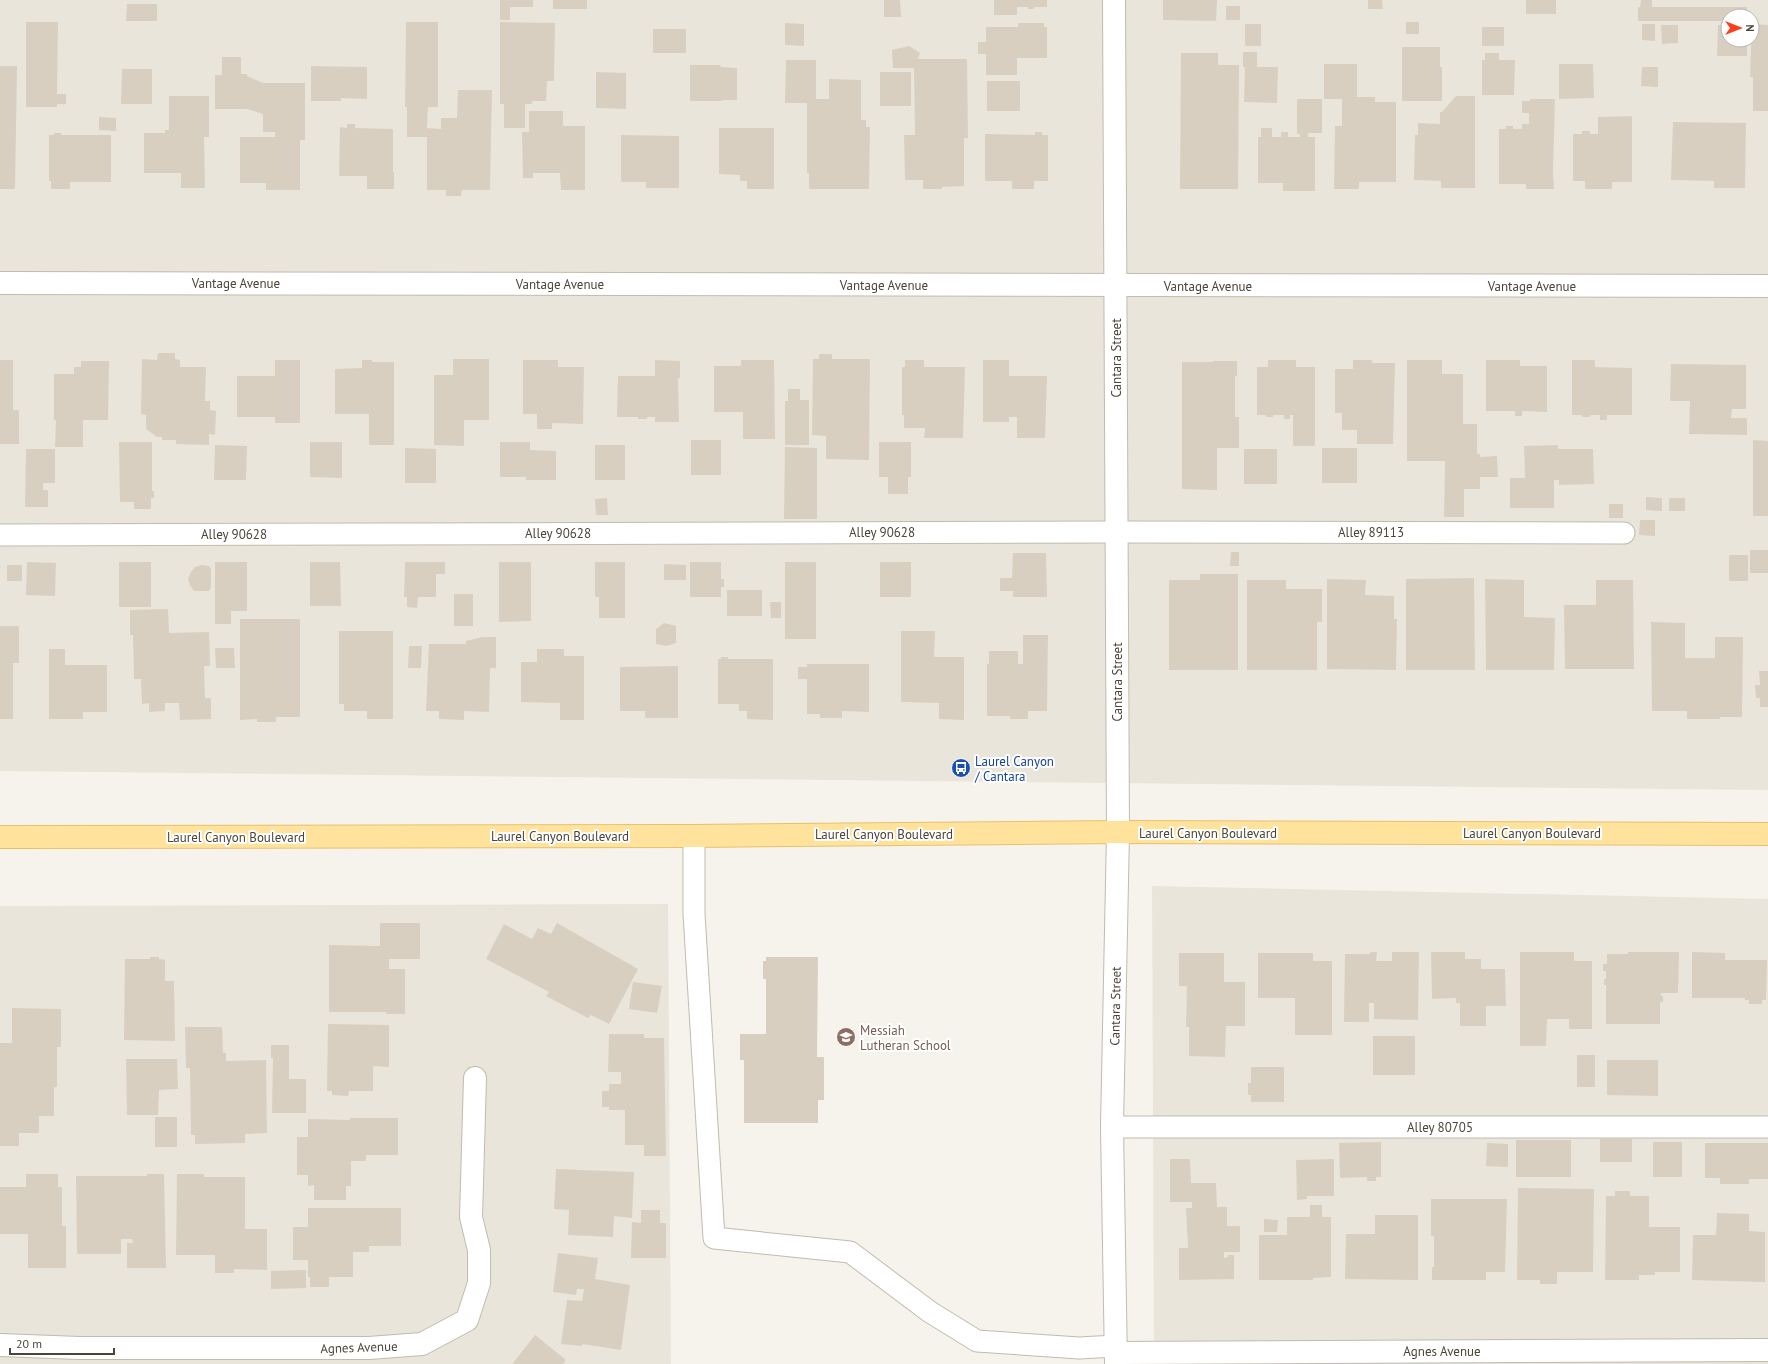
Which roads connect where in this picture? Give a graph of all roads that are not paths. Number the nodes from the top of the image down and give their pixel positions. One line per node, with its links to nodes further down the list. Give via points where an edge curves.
1 (1114, 0): 3 (street, Cantara Street)
2 (0, 283): 3 (street, Vantage Avenue)
3 (1116, 286): 4 (street, Vantage Avenue); 5 (street, Cantara Street)
4 (1768, 286)
5 (1117, 532): 6 (lane, Alley 89113); 7 (lane, Alley 90628); 8 (street, Cantara Street)
6 (1624, 533)
7 (0, 535)
8 (1118, 832): 9 (main road, Laurel Canyon Boulevard); 10 (main road, Laurel Canyon Boulevard); 13 (street, Cantara Street)
9 (1768, 834)
10 (694, 836): 11 (main road, Laurel Canyon Boulevard); 17 (lane, via 694,914 714,1238 850,1252 930,1312 978,1341 1079,1348)
11 (0, 837)
12 (475, 1078): 18 (street, Agnes Avenue, via 471,1217 479,1250 479,1283 467,1320 422,1344 369,1348)
13 (1112, 1127): 14 (lane, Alley 80705); 17 (street, Cantara Street)
14 (1768, 1127)
15 (0, 1345): 18 (street, Agnes Avenue)
16 (1768, 1350): 17 (street, Agnes Avenue)
17 (1116, 1354)
18 (78, 1356)

